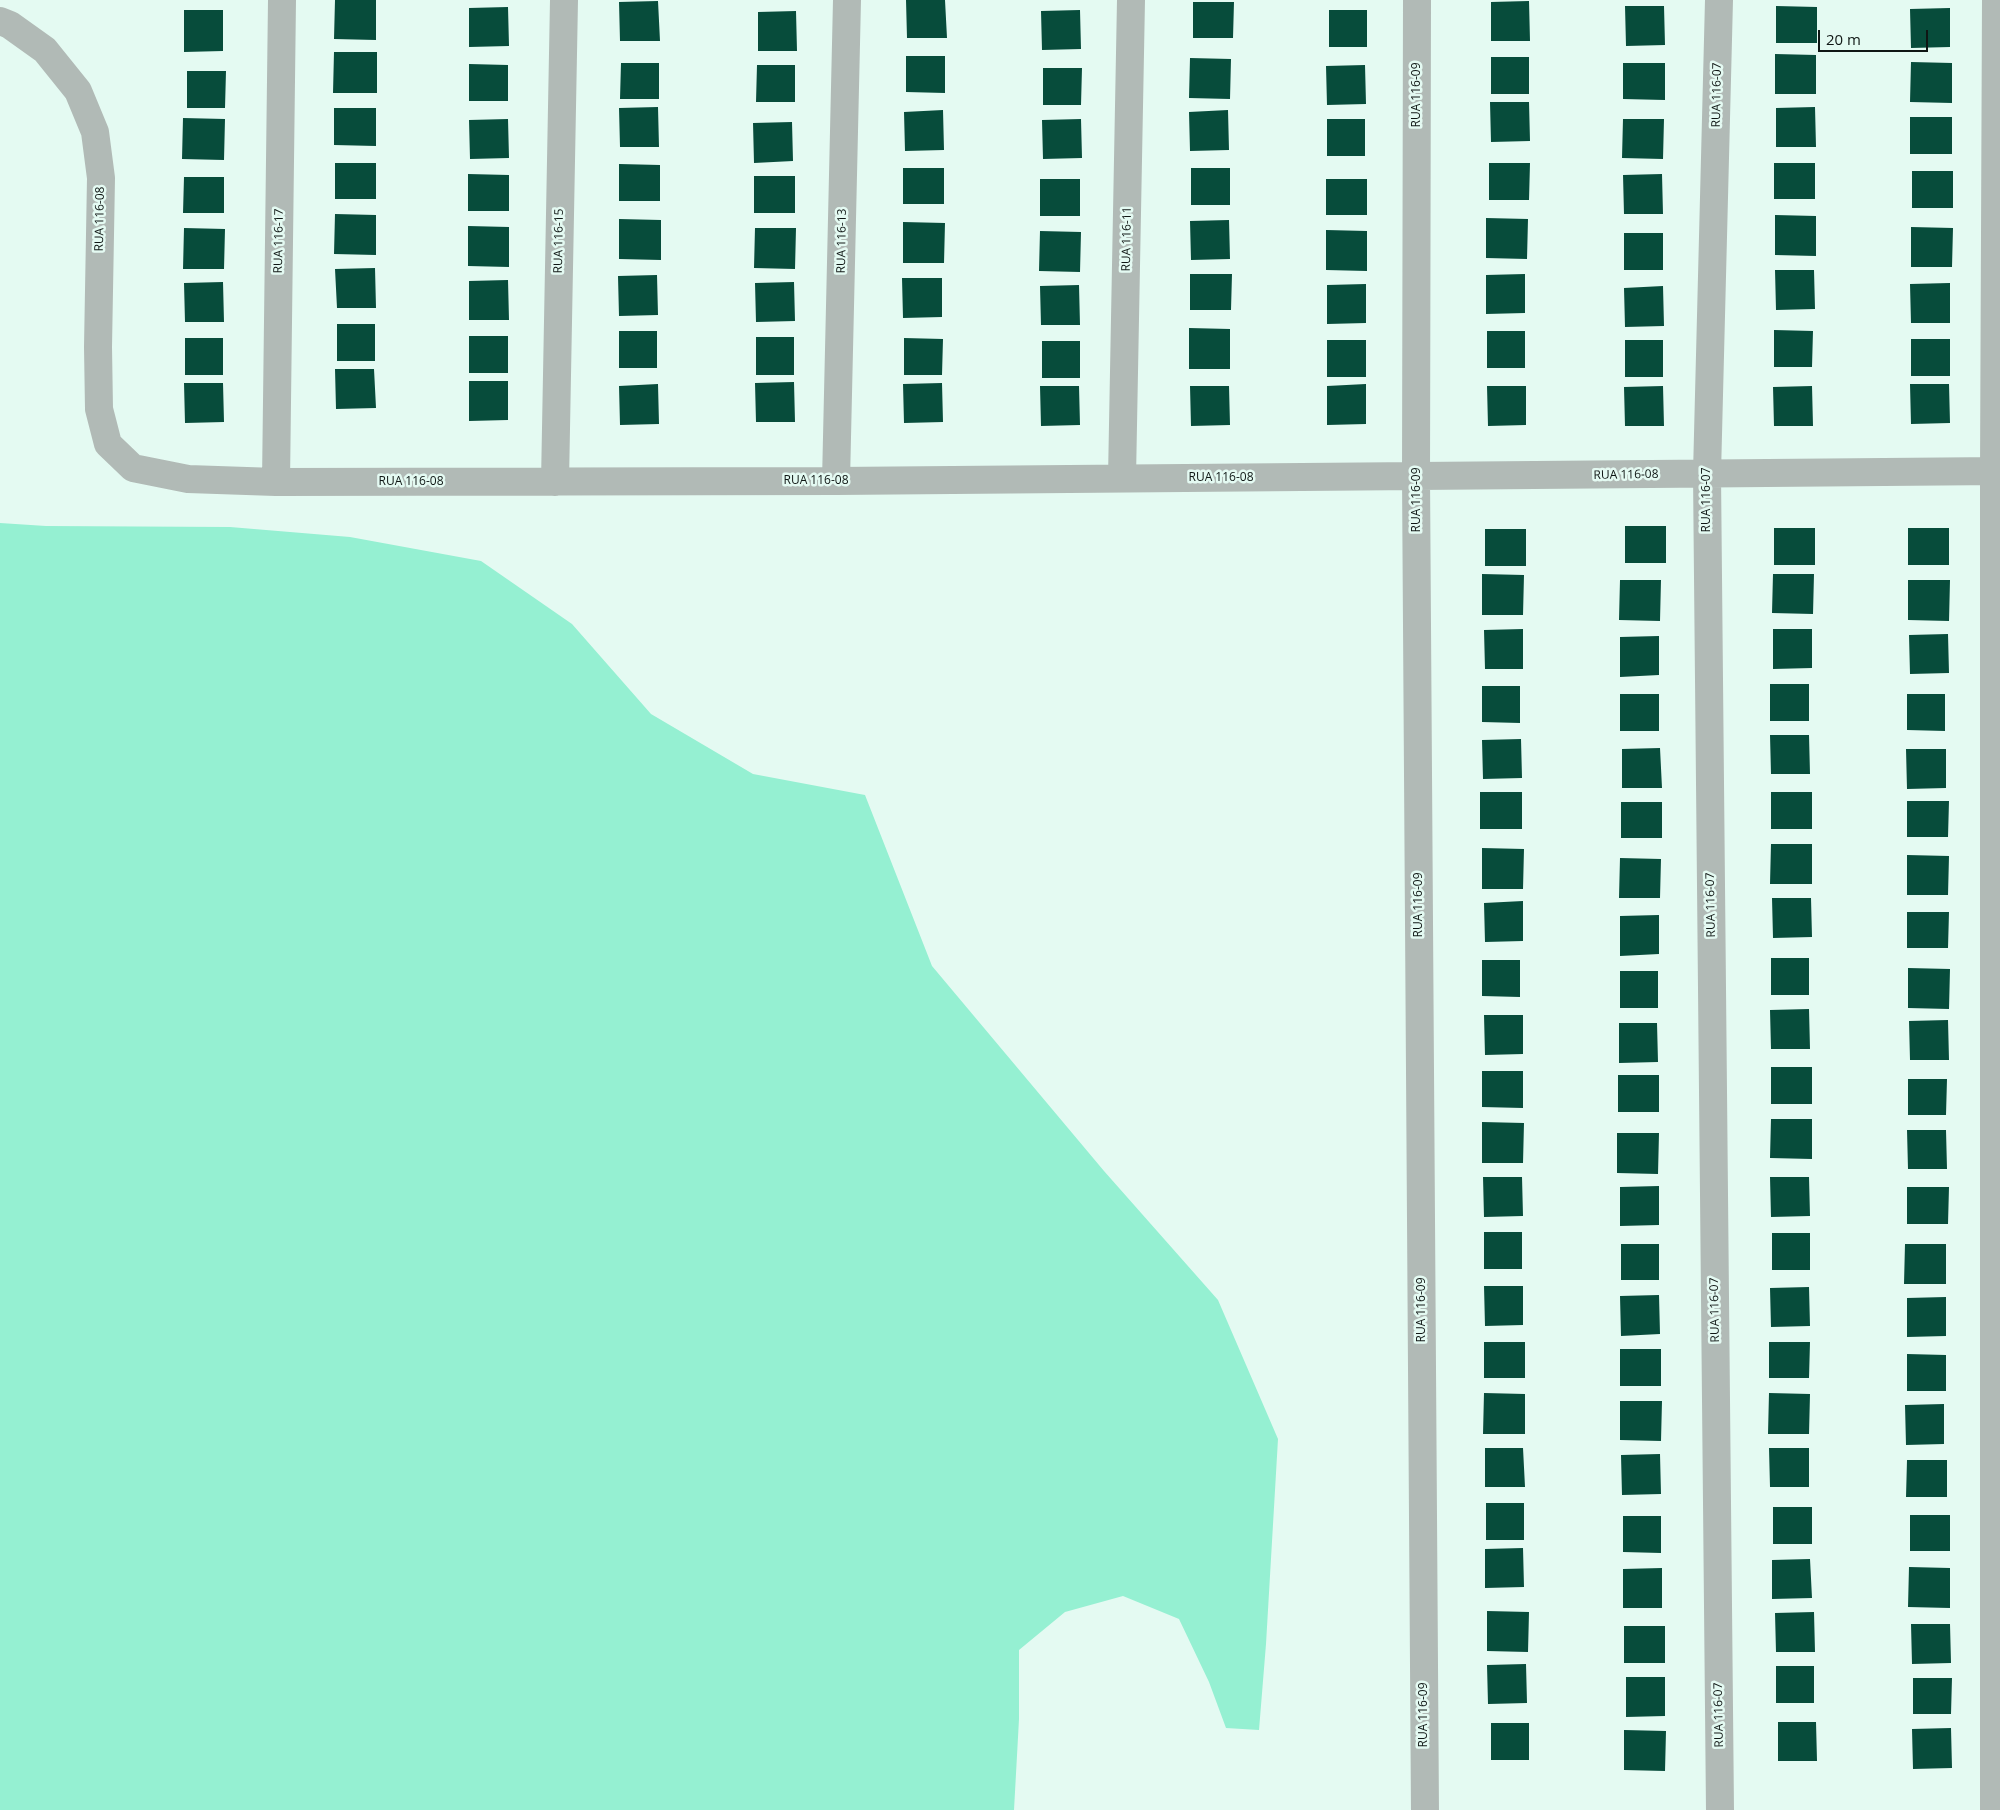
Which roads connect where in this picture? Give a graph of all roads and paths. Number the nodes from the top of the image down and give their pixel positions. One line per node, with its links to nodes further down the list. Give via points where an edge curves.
1 (282, 0): 14 (street, RUA 116-17)
2 (564, 0): 15 (street, RUA 116-15)
3 (847, 0): 13 (street, RUA 116-13)
4 (1131, 0): 12 (street, RUA 116-11)
5 (1418, 0): 11 (street, RUA 116-09)
6 (1719, 0): 10 (street, RUA 116-07)
7 (1996, 0): 9 (street)
8 (0, 21): 14 (street, RUA 116-08, via 46,50 78,91 94,132 101,178 99,409 108,444 133,468 188,479)
9 (1997, 471): 10 (street, RUA 116-08); 18 (street)
10 (1707, 474): 11 (street, RUA 116-08); 17 (street, RUA 116-07)
11 (1416, 477): 12 (street, RUA 116-08); 16 (street, RUA 116-09)
12 (1122, 478): 13 (street, RUA 116-08)
13 (836, 481): 15 (street, RUA 116-08)
14 (276, 482): 15 (street, RUA 116-08)
15 (555, 482)
16 (1425, 1810)
17 (1720, 1810)
18 (1994, 1810)

